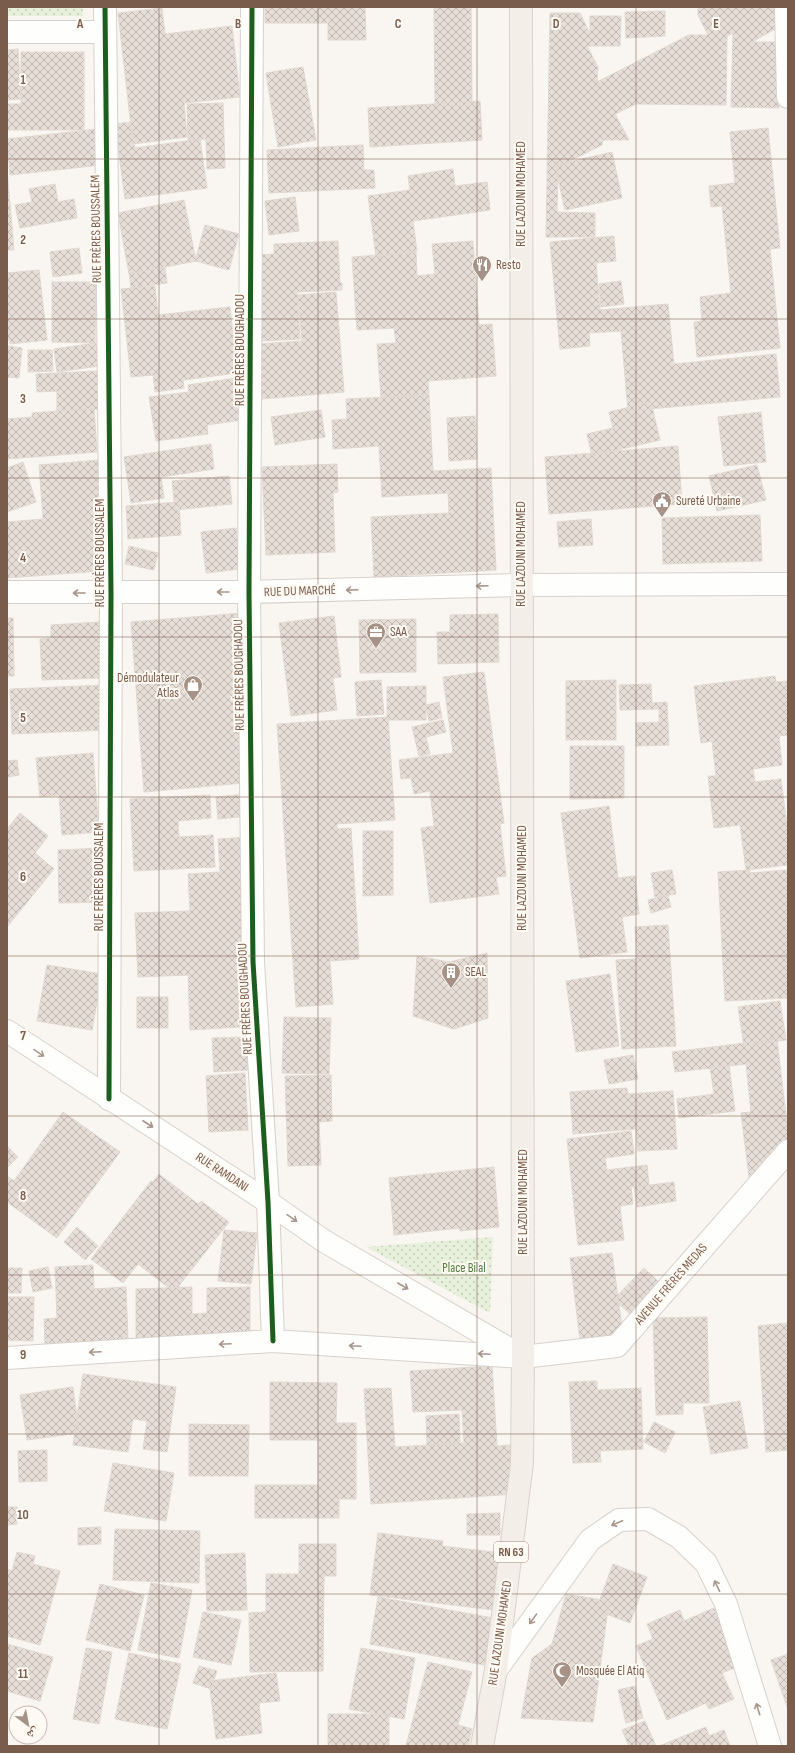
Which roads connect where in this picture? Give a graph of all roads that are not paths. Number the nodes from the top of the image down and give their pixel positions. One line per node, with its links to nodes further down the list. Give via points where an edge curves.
1 (105, 7): 6 (street, RUE FRÈRES BOUSSALEM)
2 (252, 7): 11 (street, RUE FRÈRES BOUGHADOU)
3 (520, 7): 9 (main road, RUE LAZOUNI MOHAMED)
4 (786, 7): 7 (street)
5 (7, 32): 6 (street)
6 (105, 32): 12 (street, RUE FRÈRES BOUSSALEM)
7 (788, 96)
8 (788, 584): 9 (street, RUE DU MARCHÉ)
9 (521, 585): 11 (street, RUE DU MARCHÉ, one-way to 11); 18 (main road, RUE LAZOUNI MOHAMED)
10 (7, 592): 12 (street, RUE DU MARCHÉ, one-way to 10)
11 (249, 592): 12 (street, RUE DU MARCHÉ, one-way to 12); 16 (street, RUE FRÈRES BOUGHADOU, via 253,962)
12 (111, 593): 14 (street, RUE FRÈRES BOUSSALEM)
13 (7, 1031): 14 (street, RUE RAMDANI, one-way to 14)
14 (109, 1099): 16 (street, RUE RAMDANI, one-way to 16)
15 (788, 1151): 18 (street, AVENUE FRÈRES MEDAS, via 617,1346)
16 (268, 1202): 17 (street, RUE FRÈRES BOUGHADOU); 18 (street, RUE RAMDANI, one-way to 18, via 324,1241)
17 (273, 1341): 18 (street, AVENUE FRÈRES MEDAS, one-way to 17); 19 (street, AVENUE FRÈRES MEDAS, one-way to 19)
18 (523, 1357): 20 (main road, RUE LAZOUNI MOHAMED / RN 63, via 522,1463)
19 (7, 1358)
20 (496, 1670): 21 (main road, RUE LAZOUNI MOHAMED / RN 63); 22 (street, one-way to 20, via 726,1604 706,1563 679,1537 648,1519 618,1520 590,1540)
21 (482, 1746)
22 (770, 1746)

